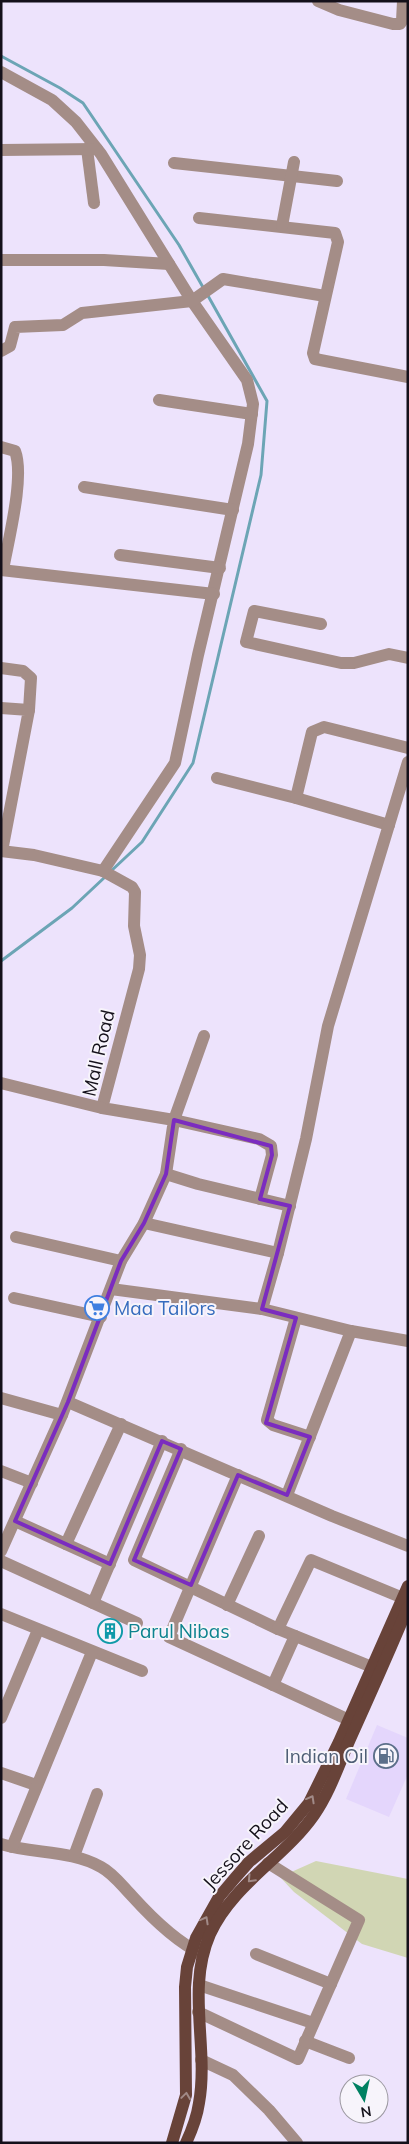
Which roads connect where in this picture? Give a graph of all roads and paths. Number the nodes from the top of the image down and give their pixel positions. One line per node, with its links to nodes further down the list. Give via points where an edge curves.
1 (318, 1): 3 (street, via 339,10)
2 (403, 1): 3 (street)
3 (404, 24)
4 (1, 72): 5 (street, via 52,100 76,122)
5 (92, 149): 6 (street); 11 (street); 15 (street)
6 (1, 150)
7 (294, 162): 9 (street)
8 (174, 163): 9 (street)
9 (291, 176): 10 (street); 13 (street)
10 (337, 182)
11 (94, 203)
12 (198, 218): 13 (street)
13 (282, 226): 16 (street, via 338,237)
14 (1, 260): 15 (street)
15 (169, 264): 17 (street)
16 (325, 296): 17 (street, via 223,279); 19 (street, via 313,353 316,359)
17 (195, 298): 18 (street, via 82,313 63,325 20,326 12,332); 21 (street, via 247,380)
18 (9, 351)
19 (408, 377)
20 (159, 400): 21 (street)
21 (252, 414): 24 (street)
22 (1, 447): 27 (street, via 15,451 18,465)
23 (84, 487): 24 (street)
24 (233, 510): 26 (street)
25 (120, 555): 26 (street)
26 (220, 568): 28 (street)
27 (2, 570): 28 (street)
28 (214, 594): 40 (street, via 175,763)
29 (321, 624): 30 (street, via 254,611 246,642 341,663 389,654)
30 (408, 658)
31 (1, 668): 33 (street, via 23,671 31,678)
32 (1, 708): 33 (street)
33 (29, 710): 39 (street)
34 (408, 748): 37 (street, via 324,728 316,730 312,732 306,752)
35 (408, 762): 38 (street)
36 (217, 778): 37 (street)
37 (296, 798): 38 (street)
38 (389, 825): 47 (street, via 328,1026)
39 (2, 851): 40 (street)
40 (105, 871): 43 (street, Mall Road, via 132,887 136,897 134,926 140,955)
41 (204, 1036): 44 (street)
42 (1, 1083): 43 (street)
43 (102, 1108): 44 (street, Mall Road)
44 (174, 1120): 45 (street); 46 (street, Mall Road, via 259,1139 271,1146 272,1155)
45 (166, 1174): 46 (street); 48 (street)
46 (260, 1199): 47 (street)
47 (290, 1206): 50 (street)
48 (144, 1223): 50 (street); 51 (street)
49 (16, 1237): 51 (street)
50 (278, 1253): 54 (street)
51 (121, 1261): 52 (street)
52 (111, 1289): 54 (street); 55 (street)
53 (14, 1298): 55 (street)
54 (262, 1309): 56 (street)
55 (101, 1317): 60 (street)
56 (296, 1318): 57 (street); 63 (street, via 267,1420)
57 (351, 1331): 58 (street); 63 (street)
58 (408, 1340)
59 (1, 1398): 61 (street)
60 (68, 1402): 61 (street); 62 (street)
61 (62, 1415): 68 (street)
62 (121, 1424): 64 (street); 73 (street)
63 (310, 1437): 69 (street)
64 (162, 1441): 65 (street); 77 (street)
65 (181, 1449): 67 (street); 78 (street, via 134,1560)
66 (1, 1471): 68 (street)
67 (238, 1475): 69 (street); 78 (street)
68 (32, 1483): 70 (street)
69 (287, 1496): 74 (street)
70 (15, 1521): 71 (street); 73 (street)
71 (5, 1534): 75 (street)
72 (259, 1536): 81 (street)
73 (66, 1544): 77 (street)
74 (408, 1546)
75 (1, 1551)
76 (1, 1561): 80 (street)
77 (110, 1564): 80 (street)
78 (191, 1585): 81 (street); 91 (street, via 169,1637)
79 (406, 1597): 84 (street, via 311,1560); 86 (main road, Jessore Road)
80 (93, 1603): 83 (street)
81 (227, 1605): 84 (street)
82 (1, 1614): 85 (street)
83 (138, 1623)
84 (278, 1629): 87 (street)
85 (38, 1630): 88 (street); 92 (street)
86 (399, 1630): 89 (main road, Jessore Road); 99 (main road, Jessore Road, via 315,1814)
87 (295, 1636): 89 (street); 91 (street)
88 (92, 1652): 90 (street); 95 (street)
89 (372, 1667): 93 (main road, Jessore Road)
90 (142, 1671)
91 (273, 1685): 93 (street)
92 (1, 1718)
93 (349, 1720): 100 (main road, Jessore Road, one-way to 93, via 205,1919 230,1884 301,1814)
94 (1, 1773): 95 (street)
95 (36, 1785): 97 (street)
96 (97, 1794): 98 (street)
97 (7, 1846): 98 (street)
98 (74, 1856): 100 (street, via 110,1873 132,1897)
99 (268, 1863): 100 (main road, Jessore Road, one-way to 100, via 251,1878); 102 (street, via 359,1920)
100 (197, 1951): 103 (main road, Jessore Road); 109 (main road, Jessore Road, one-way to 100, via 186,2095 185,1987)
101 (256, 1954): 102 (street)
102 (331, 1984): 105 (street)
103 (199, 1985): 104 (main road, Jessore Road); 105 (street)
104 (198, 2012): 106 (street, via 298,2059); 108 (main road, Jessore Road)
105 (313, 2023): 106 (street)
106 (305, 2041): 107 (street)
107 (349, 2058)
108 (201, 2060): 110 (main road, Jessore Road, via 199,2103); 111 (street, via 233,2075)
109 (172, 2143)
110 (186, 2143)
111 (297, 2143)

